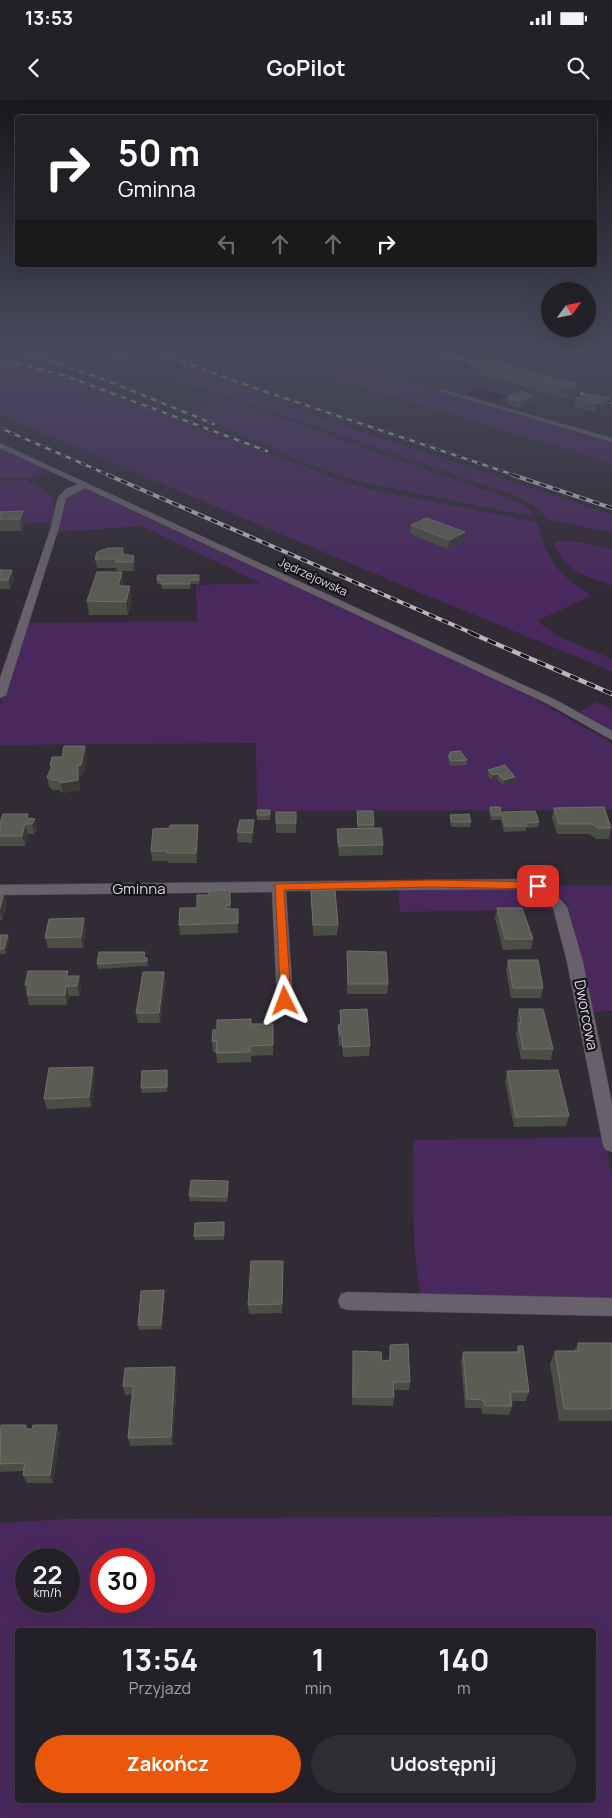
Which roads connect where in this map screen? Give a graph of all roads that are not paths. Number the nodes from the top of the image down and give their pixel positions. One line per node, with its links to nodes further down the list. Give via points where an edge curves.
1 (582, 431): 2 (street)
2 (612, 440)
3 (0, 445): 4 (street, Jędrzejowska)
4 (86, 484): 5 (street, via 69,491 62,498); 6 (street, Jędrzejowska, via 552,702)
5 (0, 695)
6 (612, 736)
7 (279, 887): 8 (street, Gminna); 9 (street, Gminna, via 530,884); 10 (street)
8 (0, 890)
9 (546, 891): 11 (street, Dworcowa, via 560,908 575,962)
10 (285, 1001)
11 (612, 1145)
12 (348, 1301): 13 (street)
13 (612, 1307)

